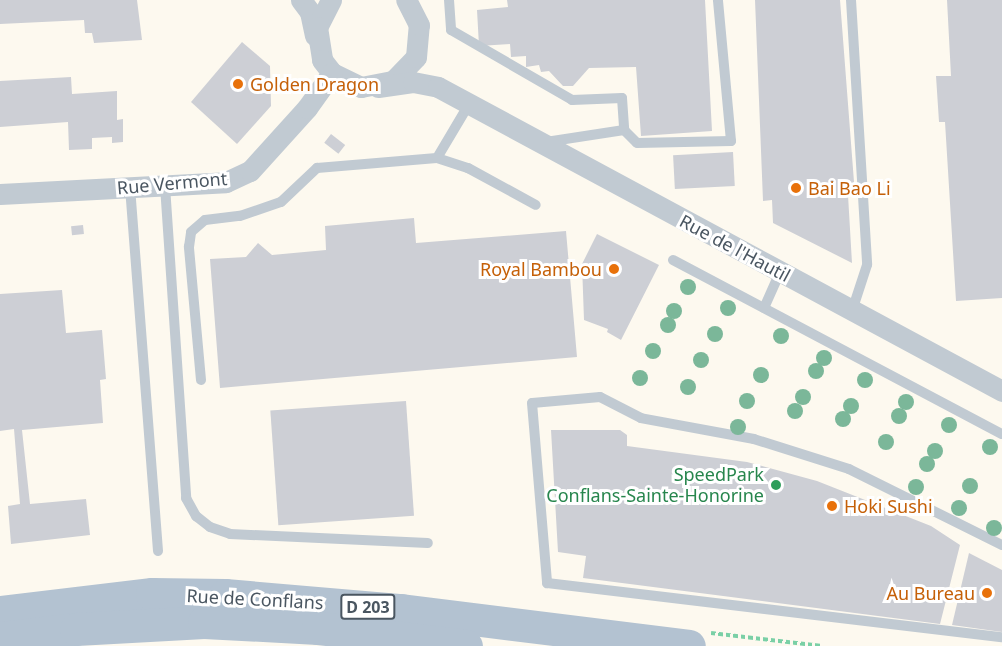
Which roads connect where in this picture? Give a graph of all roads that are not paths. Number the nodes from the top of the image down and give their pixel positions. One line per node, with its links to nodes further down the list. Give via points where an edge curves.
1 (302, 0): 8 (street)
2 (331, 0): 8 (street, via 317,27)
3 (406, 0): 7 (street, Rue de l'Hautil)
4 (449, 0): 12 (lane, via 451,30 572,100 622,98)
5 (718, 0): 12 (lane, via 731,141 637,143)
6 (851, 0): 22 (lane, via 867,265)
7 (419, 25): 10 (street, via 416,57 406,71); 11 (street, Rue de l'Hautil, via 429,68)
8 (316, 43): 9 (street)
9 (332, 73): 10 (street, Rue de l'Hautil, via 361,87); 15 (street, Rue Vermont, via 307,108 250,171 226,182)
10 (378, 87): 11 (street, Rue de l'Hautil, via 423,83)
11 (469, 104): 13 (street, Rue de l'Hautil); 14 (lane)
12 (624, 130): 13 (lane)
13 (539, 143): 20 (street, Rue de l'Hautil)
14 (437, 158): 18 (lane, via 468,168); 23 (lane, via 317,168 280,202 240,216 205,220 191,232)
15 (165, 186): 16 (street, Rue Vermont); 26 (lane, via 186,498 196,516 210,527 230,534)
16 (130, 187): 17 (street, Rue Vermont); 28 (lane)
17 (0, 194)
18 (536, 205)
19 (673, 260): 21 (lane)
20 (780, 272): 21 (lane); 22 (street, Rue de l'Hautil)
21 (764, 308): 25 (lane)
22 (852, 311): 24 (street, Rue de l'Hautil)
23 (201, 380)
24 (1002, 392)
25 (1002, 434)
26 (428, 543)
27 (1002, 544): 30 (lane, via 849,469 754,439 641,418 600,397 532,403 547,583)
28 (158, 551)
29 (0, 612): 33 (main road, Rue de Conflans / D 203, via 152,594 225,595 401,610)
30 (1002, 637)
31 (0, 638): 32 (main road, Rue de Conflans / D 203, via 76,629 204,622 318,628)
32 (466, 646)
33 (689, 646)

